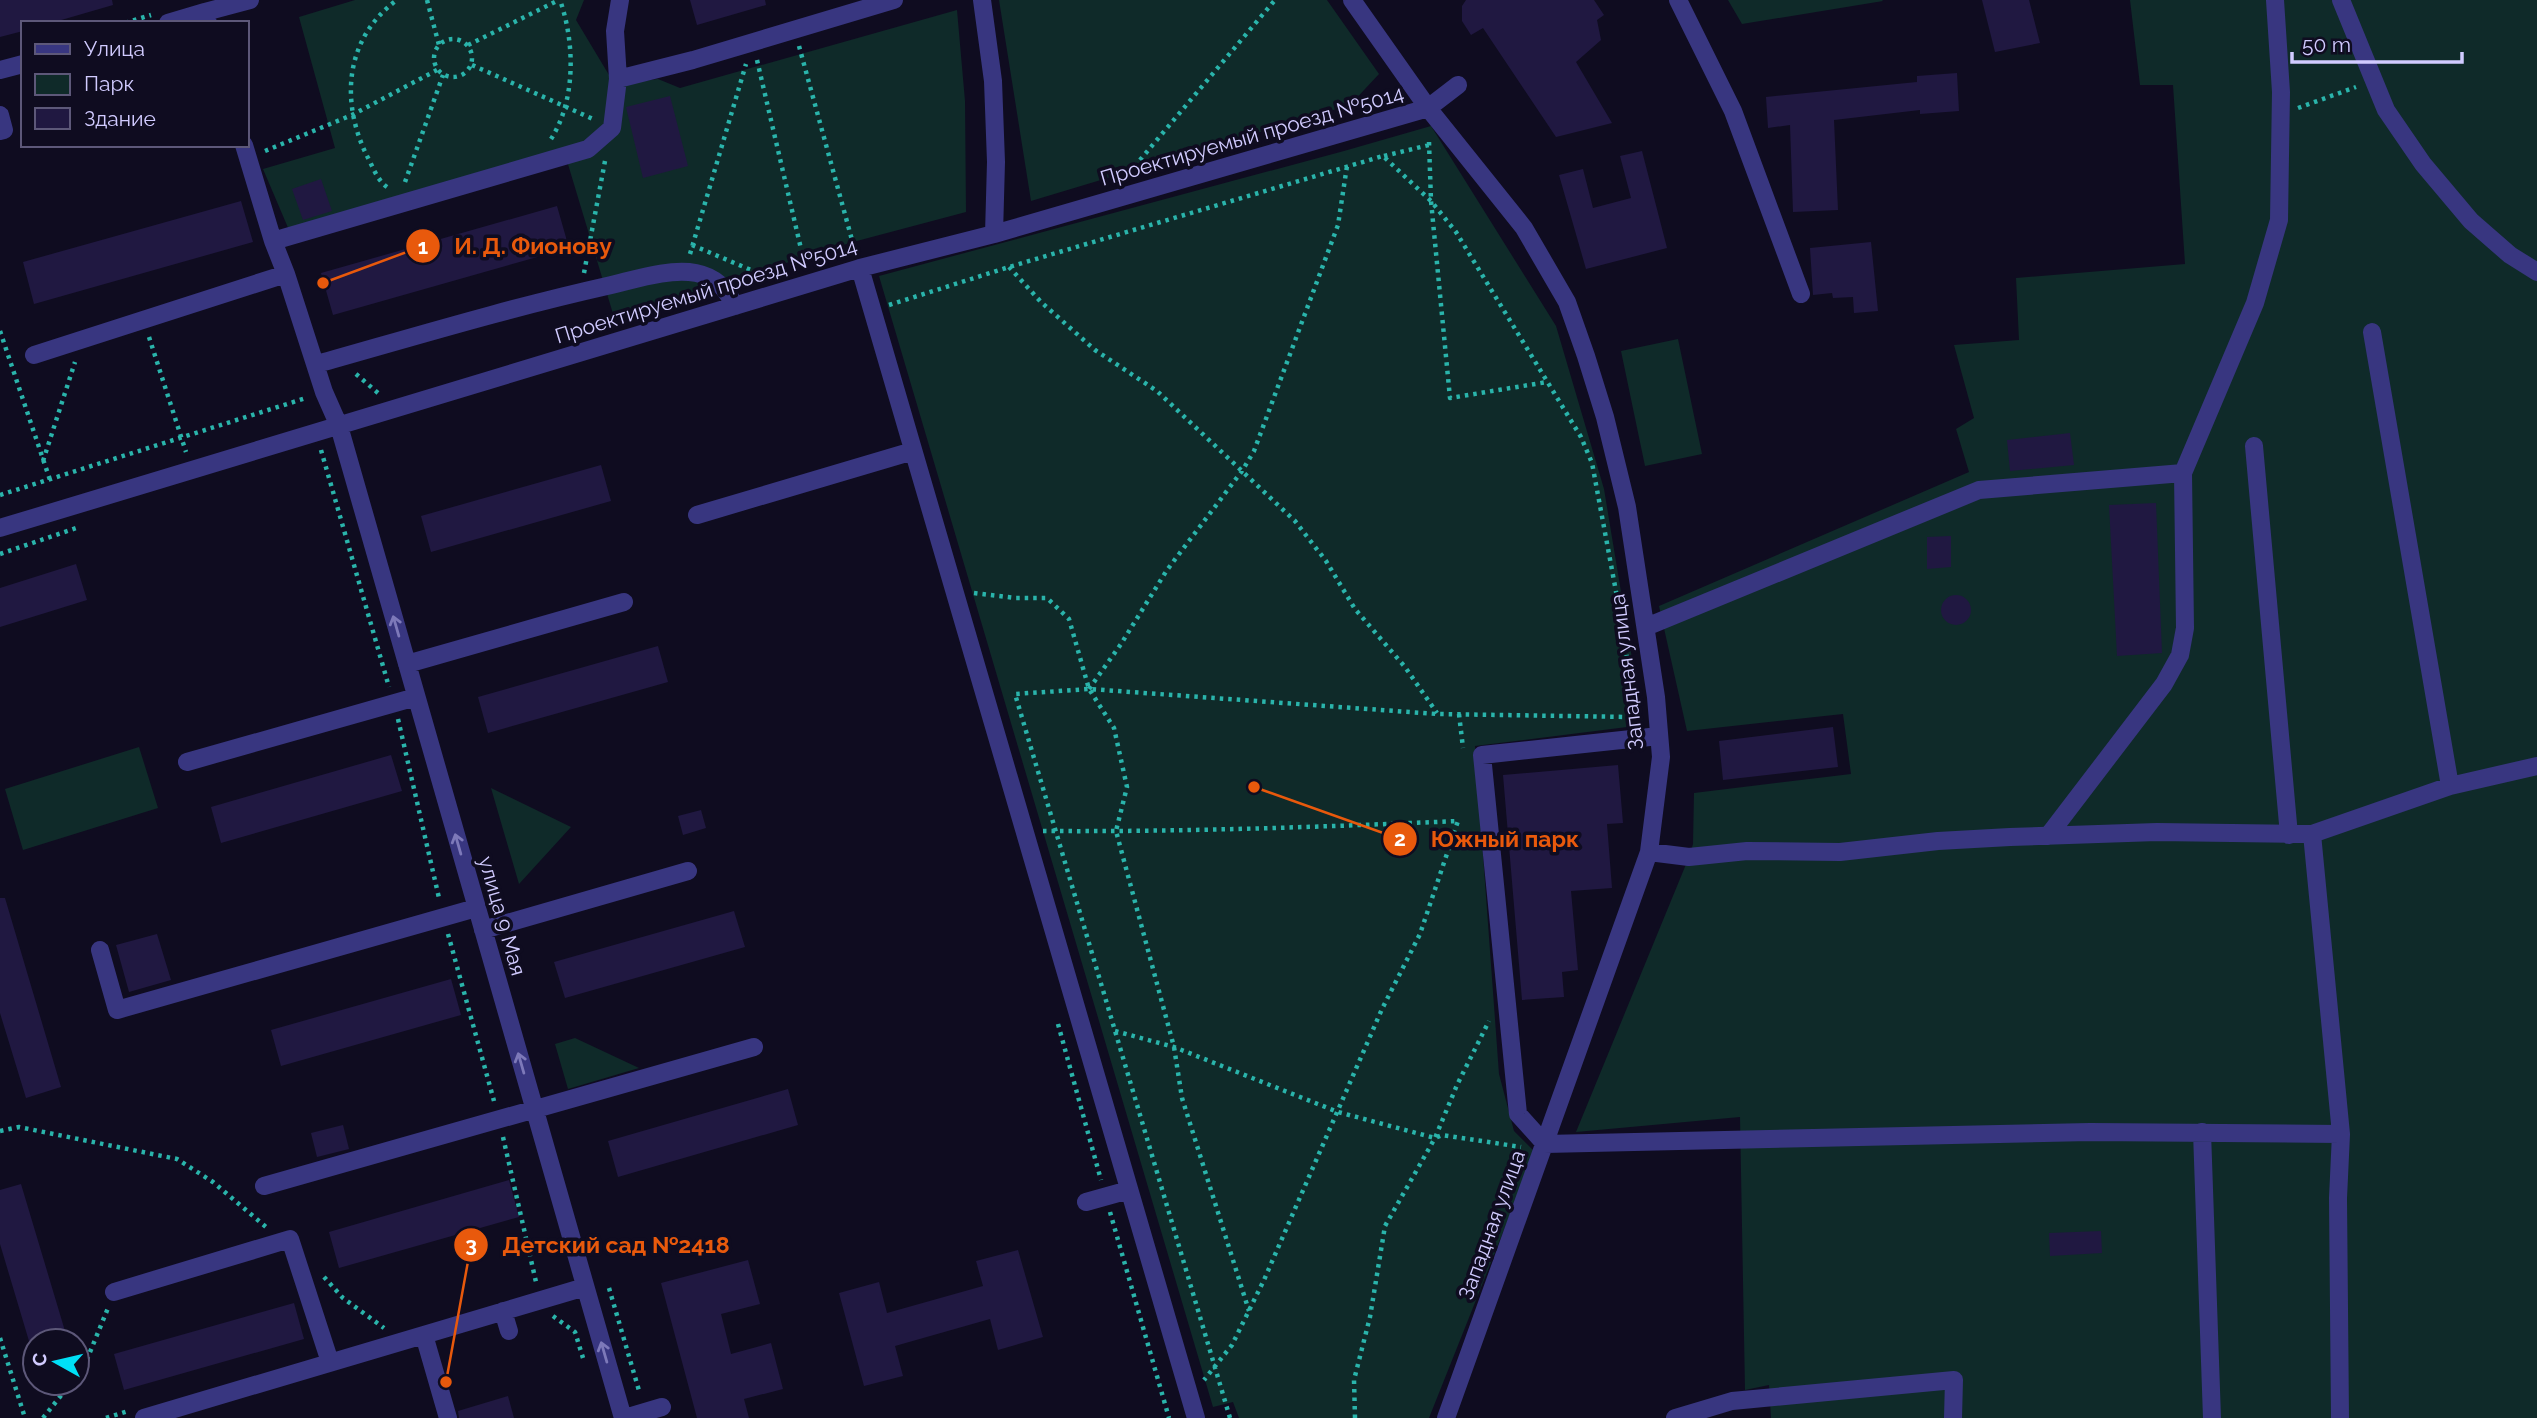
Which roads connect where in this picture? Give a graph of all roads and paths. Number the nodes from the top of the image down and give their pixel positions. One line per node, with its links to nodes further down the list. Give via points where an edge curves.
1 (250, 0): 13 (street)
2 (397, 0): 31 (path, via 366,32 356,54 349,95)
3 (427, 0): 17 (path)
4 (560, 0): 18 (path); 27 (path, via 569,35)
5 (620, 0): 24 (street, via 615,31)
6 (894, 0): 15 (street)
7 (982, 0): 42 (street, via 993,81)
8 (1275, 0): 41 (path)
9 (1352, 0): 28 (street, Западная улица)
10 (1678, 0): 56 (street, via 1733,111)
11 (2275, 0): 29 (street)
12 (2341, 0): 25 (street)
13 (207, 17): 14 (street)
14 (181, 21)
15 (795, 29): 16 (street); 46 (path)
16 (753, 42): 24 (street); 44 (path); 48 (path)
17 (439, 45): 18 (path, via 459,39); 22 (path, via 433,56)
18 (468, 45): 20 (path)
19 (21, 65): 21 (street)
20 (472, 65): 23 (path, via 466,74); 27 (path)
21 (0, 70)
22 (437, 70): 23 (path); 31 (path)
23 (443, 75): 39 (path)
24 (618, 79): 32 (street)
25 (2374, 81): 29 (path); 51 (street, via 2386,110 2423,164 2471,221)
26 (1458, 85): 28 (street)
27 (566, 106): 32 (path); 34 (path)
28 (1428, 108): 35 (path); 41 (street, Проектируемый проезд №5014); 84 (street, Западная улица, via 1524,229 1567,302 1627,507)
29 (2281, 114): 77 (street, via 2278,220 2255,303)
30 (0, 115): 33 (street, via 4,130)
31 (352, 115): 36 (path, via 305,136); 39 (path, via 381,183)
32 (612, 128): 39 (street, via 588,149); 55 (path)
33 (0, 131)
34 (548, 144)
35 (1429, 145): 37 (path); 40 (path)
36 (246, 151): 43 (street, улица 9 Мая)
37 (1384, 156): 38 (path); 40 (path)
38 (1347, 166): 49 (path); 76 (path, via 1338,225 1254,450)
39 (401, 200): 43 (street)
40 (1431, 201): 66 (path, via 1456,232); 66 (path, via 1450,398)
41 (1105, 202): 42 (street, Проектируемый проезд №5014)
42 (994, 234): 46 (street, Проектируемый проезд №5014)
43 (273, 241): 53 (street, улица 9 Мая)
44 (692, 245): 52 (path); 54 (path)
45 (843, 257): 46 (path)
46 (858, 261): 57 (street, Проектируемый проезд №5014); 73 (street)
47 (818, 264): 48 (path)
48 (805, 267): 50 (path)
49 (1009, 267): 58 (path); 76 (path, via 1095,350 1157,391)
50 (793, 271)
51 (2537, 272)
52 (684, 273): 55 (street); 57 (street, via 713,278 727,290)
53 (286, 274): 59 (street); 65 (street, улица 9 Мая)
54 (768, 277)
55 (581, 290): 64 (street)
56 (1801, 294)
57 (735, 306): 69 (street, Проектируемый проезд №5014)
58 (888, 306)
59 (143, 320): 62 (street); 70 (path)
60 (0, 330): 75 (path)
61 (2372, 332): 96 (street)
62 (82, 340): 63 (street); 75 (path)
63 (34, 355)
64 (338, 358): 65 (street); 68 (path)
65 (317, 364): 67 (street, улица 9 Мая)
66 (1547, 382): 91 (path, via 1592,463 1624,634)
67 (324, 393): 69 (street, улица 9 Мая); 70 (path)
68 (384, 399)
69 (339, 426): 81 (street, Проектируемый проезд №5014); 85 (street, улица 9 Мая, one-way to 69)
70 (182, 439): 74 (path); 78 (path)
71 (2254, 446): 101 (street)
72 (321, 447): 88 (path)
73 (913, 451): 80 (street); 97 (street)
74 (187, 455)
75 (43, 461): 78 (path)
76 (1242, 471): 86 (path, via 1167,569); 89 (path, via 1296,521 1354,609 1405,667)
77 (2183, 473): 84 (street, via 1979,490); 102 (street, via 2185,628 2180,655 2164,684)
78 (50, 480): 79 (path)
79 (0, 495)
80 (697, 515)
81 (0, 528)
82 (974, 593): 86 (path, via 1047,598 1069,619)
83 (624, 602): 85 (street)
84 (1646, 627): 92 (street, Западная улица)
85 (407, 664): 87 (street, улица 9 Мая)
86 (1089, 689): 89 (path); 98 (path, via 1016,694); 99 (path, via 1114,729 1127,787)
87 (416, 697): 88 (street); 105 (street, улица 9 Мая, one-way to 87)
88 (394, 704): 94 (street); 106 (path)
89 (1437, 714): 90 (path)
90 (1459, 714): 91 (path); 93 (path)
91 (1634, 717): 92 (path)
92 (1659, 736): 103 (street, Западная улица, via 1661,757); 120 (street, via 1482,755 1518,1114)
93 (1463, 755)
94 (187, 762)
95 (2537, 766): 96 (street)
96 (2450, 786): 100 (street)
97 (1024, 830): 98 (path); 122 (street)
98 (1056, 831): 99 (path); 110 (path)
99 (1116, 831): 112 (path); 114 (path, via 1458,821 1420,933)
100 (2312, 834): 101 (street); 118 (street)
101 (2289, 835): 102 (street, via 2157,832)
102 (2048, 836): 103 (street, via 1840,852 1747,851 1689,858)
103 (1649, 852): 120 (street, Западная улица)
104 (688, 871): 107 (street)
105 (477, 908): 106 (street); 107 (street, улица 9 Мая)
106 (443, 916): 108 (street, via 117,1010); 115 (path)
107 (482, 930): 113 (street, улица 9 Мая, one-way to 107)
108 (100, 950)
109 (1491, 1016): 119 (path)
110 (1115, 1031): 112 (path); 138 (path)
111 (754, 1046): 113 (street)
112 (1174, 1047): 114 (path); 131 (path, via 1182,1098)
113 (534, 1109): 115 (street); 127 (street, улица 9 Мая)
114 (1339, 1112): 119 (path); 131 (path)
115 (499, 1119): 121 (street); 126 (path)
116 (0, 1131): 124 (path, via 19,1127 177,1159 274,1234)
117 (2202, 1132): 118 (street); 120 (street); 154 (street)
118 (2341, 1134): 155 (street)
119 (1435, 1138): 120 (path, via 1442,1135); 150 (path, via 1385,1226 1354,1380)
120 (1544, 1147): 151 (street, Западная улица)
121 (264, 1186)
122 (1129, 1190): 123 (street); 141 (street)
123 (1086, 1202)
124 (290, 1239): 128 (street); 137 (street)
125 (321, 1273): 135 (path, via 343,1298)
126 (537, 1287)
127 (585, 1287): 130 (street); 147 (street, улица 9 Мая, one-way to 127)
128 (114, 1292): 136 (path)
129 (544, 1309): 139 (path, via 575,1332)
130 (503, 1311): 132 (street); 133 (street)
131 (1249, 1311): 138 (path)
132 (509, 1331)
133 (424, 1335): 135 (street); 146 (street)
134 (0, 1338): 143 (path)
135 (401, 1342): 137 (street)
136 (91, 1350)
137 (330, 1362): 145 (street)
138 (1215, 1366): 141 (path); 149 (path)
139 (586, 1369)
140 (60, 1397): 144 (path)
141 (1190, 1397): 148 (street)
142 (662, 1406): 147 (street)
143 (25, 1418)
144 (43, 1418)
145 (144, 1418)
146 (448, 1418)
147 (624, 1418)
148 (1196, 1418)
149 (1230, 1418)
150 (1355, 1418)
151 (1446, 1418)
152 (1675, 1418): 153 (street, via 1732,1401 1954,1380)
153 (1953, 1418)
154 (2212, 1418)
155 (2340, 1418)

